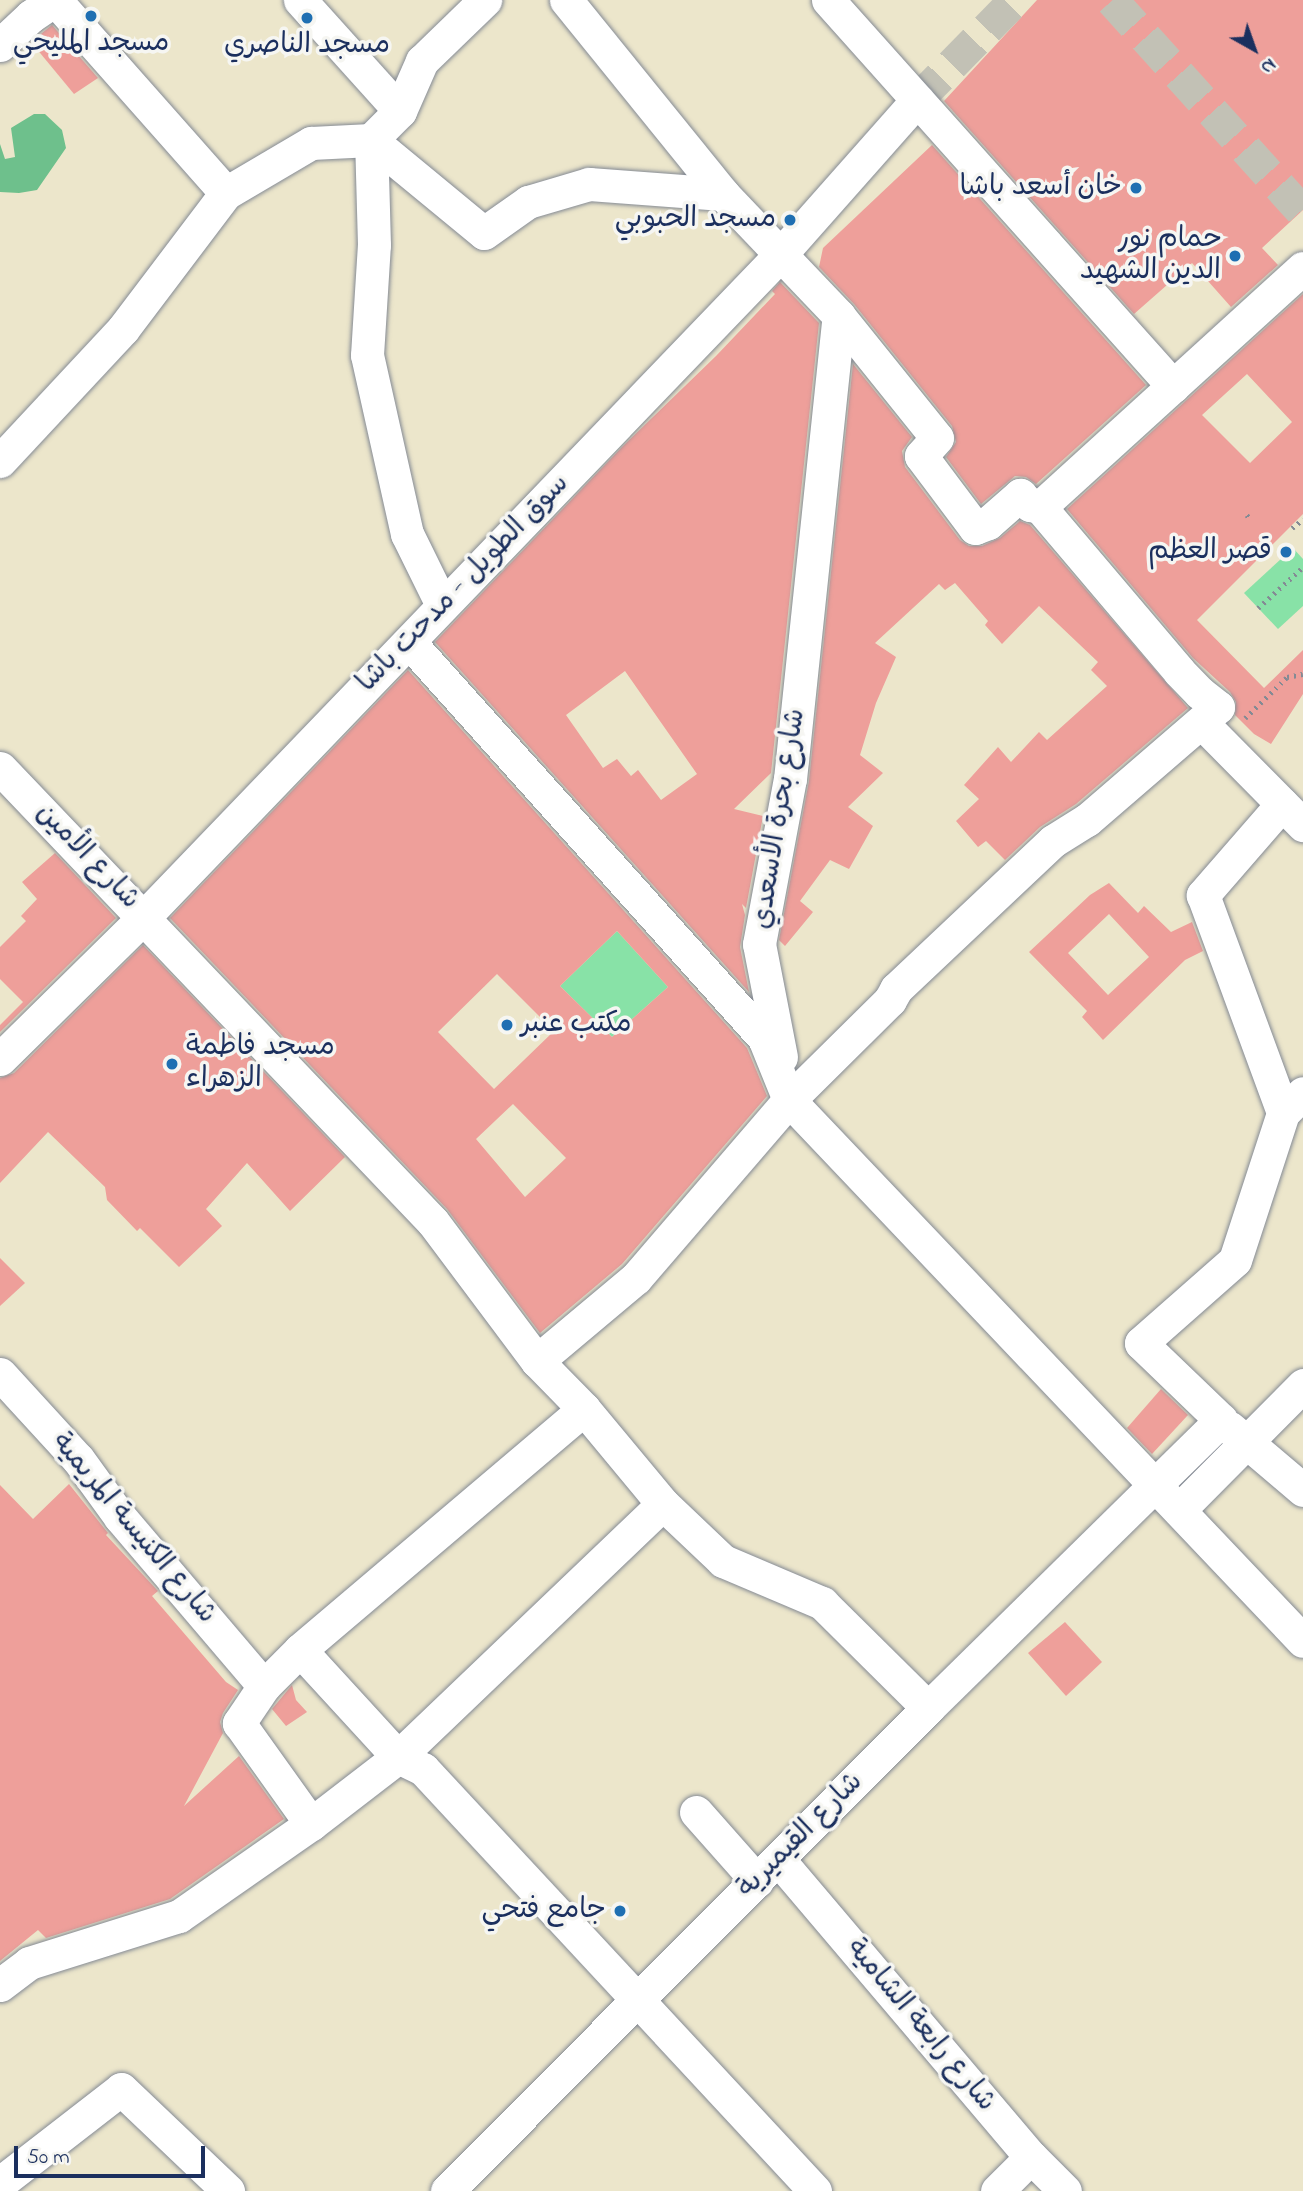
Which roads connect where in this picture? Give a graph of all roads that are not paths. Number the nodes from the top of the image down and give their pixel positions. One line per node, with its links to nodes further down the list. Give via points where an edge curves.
1 (55, 0): 6 (street); 10 (street)
2 (300, 0): 8 (street)
3 (485, 0): 8 (street, via 422,61)
4 (566, 0): 11 (street)
5 (828, 0): 7 (street)
6 (0, 46)
7 (917, 100): 12 (street, سوق الطويل - مدحت باشا); 15 (street)
8 (400, 111): 9 (street)
9 (371, 141): 10 (street, via 311,143); 11 (street, via 484,233 528,202 589,184); 18 (street, via 374,245 368,355 407,534)
10 (226, 192): 16 (street, via 123,329)
11 (723, 194): 12 (street)
12 (780, 255): 14 (street); 18 (street, سوق الطويل - مدحت باشا)
13 (1303, 268): 15 (street)
14 (839, 316): 17 (street, via 936,438 921,456 975,528 988,523 1020,495); 25 (street, شارع بحرة الأسعدي, via 790,779 759,944)
15 (1173, 386): 17 (street)
16 (0, 461)
17 (1040, 507): 20 (street, via 1186,678)
18 (442, 605): 19 (street, سوق الطويل - مدحت باشا)
19 (409, 642): 23 (street, سوق الطويل - مدحت باشا); 25 (street, via 764,1038)
20 (1210, 715): 22 (street); 25 (street, via 1087,820 1053,841 895,989 890,1000)
21 (0, 768): 23 (street, شارع الأمين)
22 (1293, 814): 26 (street, via 1203,895)
23 (144, 917): 24 (street, سوق الطويل - مدحت باشا); 27 (street, شارع الأمين, via 433,1222)
24 (0, 1059)
25 (789, 1100): 27 (street, via 636,1278); 33 (street)
26 (1293, 1103): 31 (street, via 1235,1260 1141,1343)
27 (537, 1361): 30 (street, شارع الأمين)
28 (0, 1374): 39 (street, شارع الكنيسة المريمية, via 78,1459 120,1517)
29 (1303, 1385): 32 (street)
30 (584, 1409): 35 (street, شارع الأمين); 38 (street)
31 (1221, 1420): 32 (street); 33 (street, شارع القيميرية)
32 (1245, 1443): 34 (street); 36 (street)
33 (1155, 1483): 36 (street); 40 (street, شارع القيميرية)
34 (1303, 1490)
35 (663, 1504): 40 (street, شارع الأمين, via 723,1561 822,1603); 41 (street)
36 (1179, 1510): 37 (street)
37 (1303, 1642)
38 (300, 1650): 39 (street); 41 (street)
39 (264, 1686): 43 (street, via 239,1723)
40 (928, 1708): 44 (street, شارع القيميرية)
41 (398, 1757): 43 (street); 46 (street, via 423,1769)
42 (696, 1812): 44 (street, شارع رابعة الشامية)
43 (311, 1824): 45 (street, via 179,1916 29,1963)
44 (768, 1870): 46 (street, شارع القيميرية); 47 (street, شارع رابعة الشامية)
45 (0, 1985)
46 (636, 2002): 50 (street, شارع القيميرية); 51 (street)
47 (1031, 2157): 52 (street); 53 (street, شارع رابعة الشامية)
48 (0, 2183): 49 (street, via 121,2090)
49 (228, 2191)
50 (447, 2191)
51 (815, 2191)
52 (997, 2191)
53 (1065, 2191)

